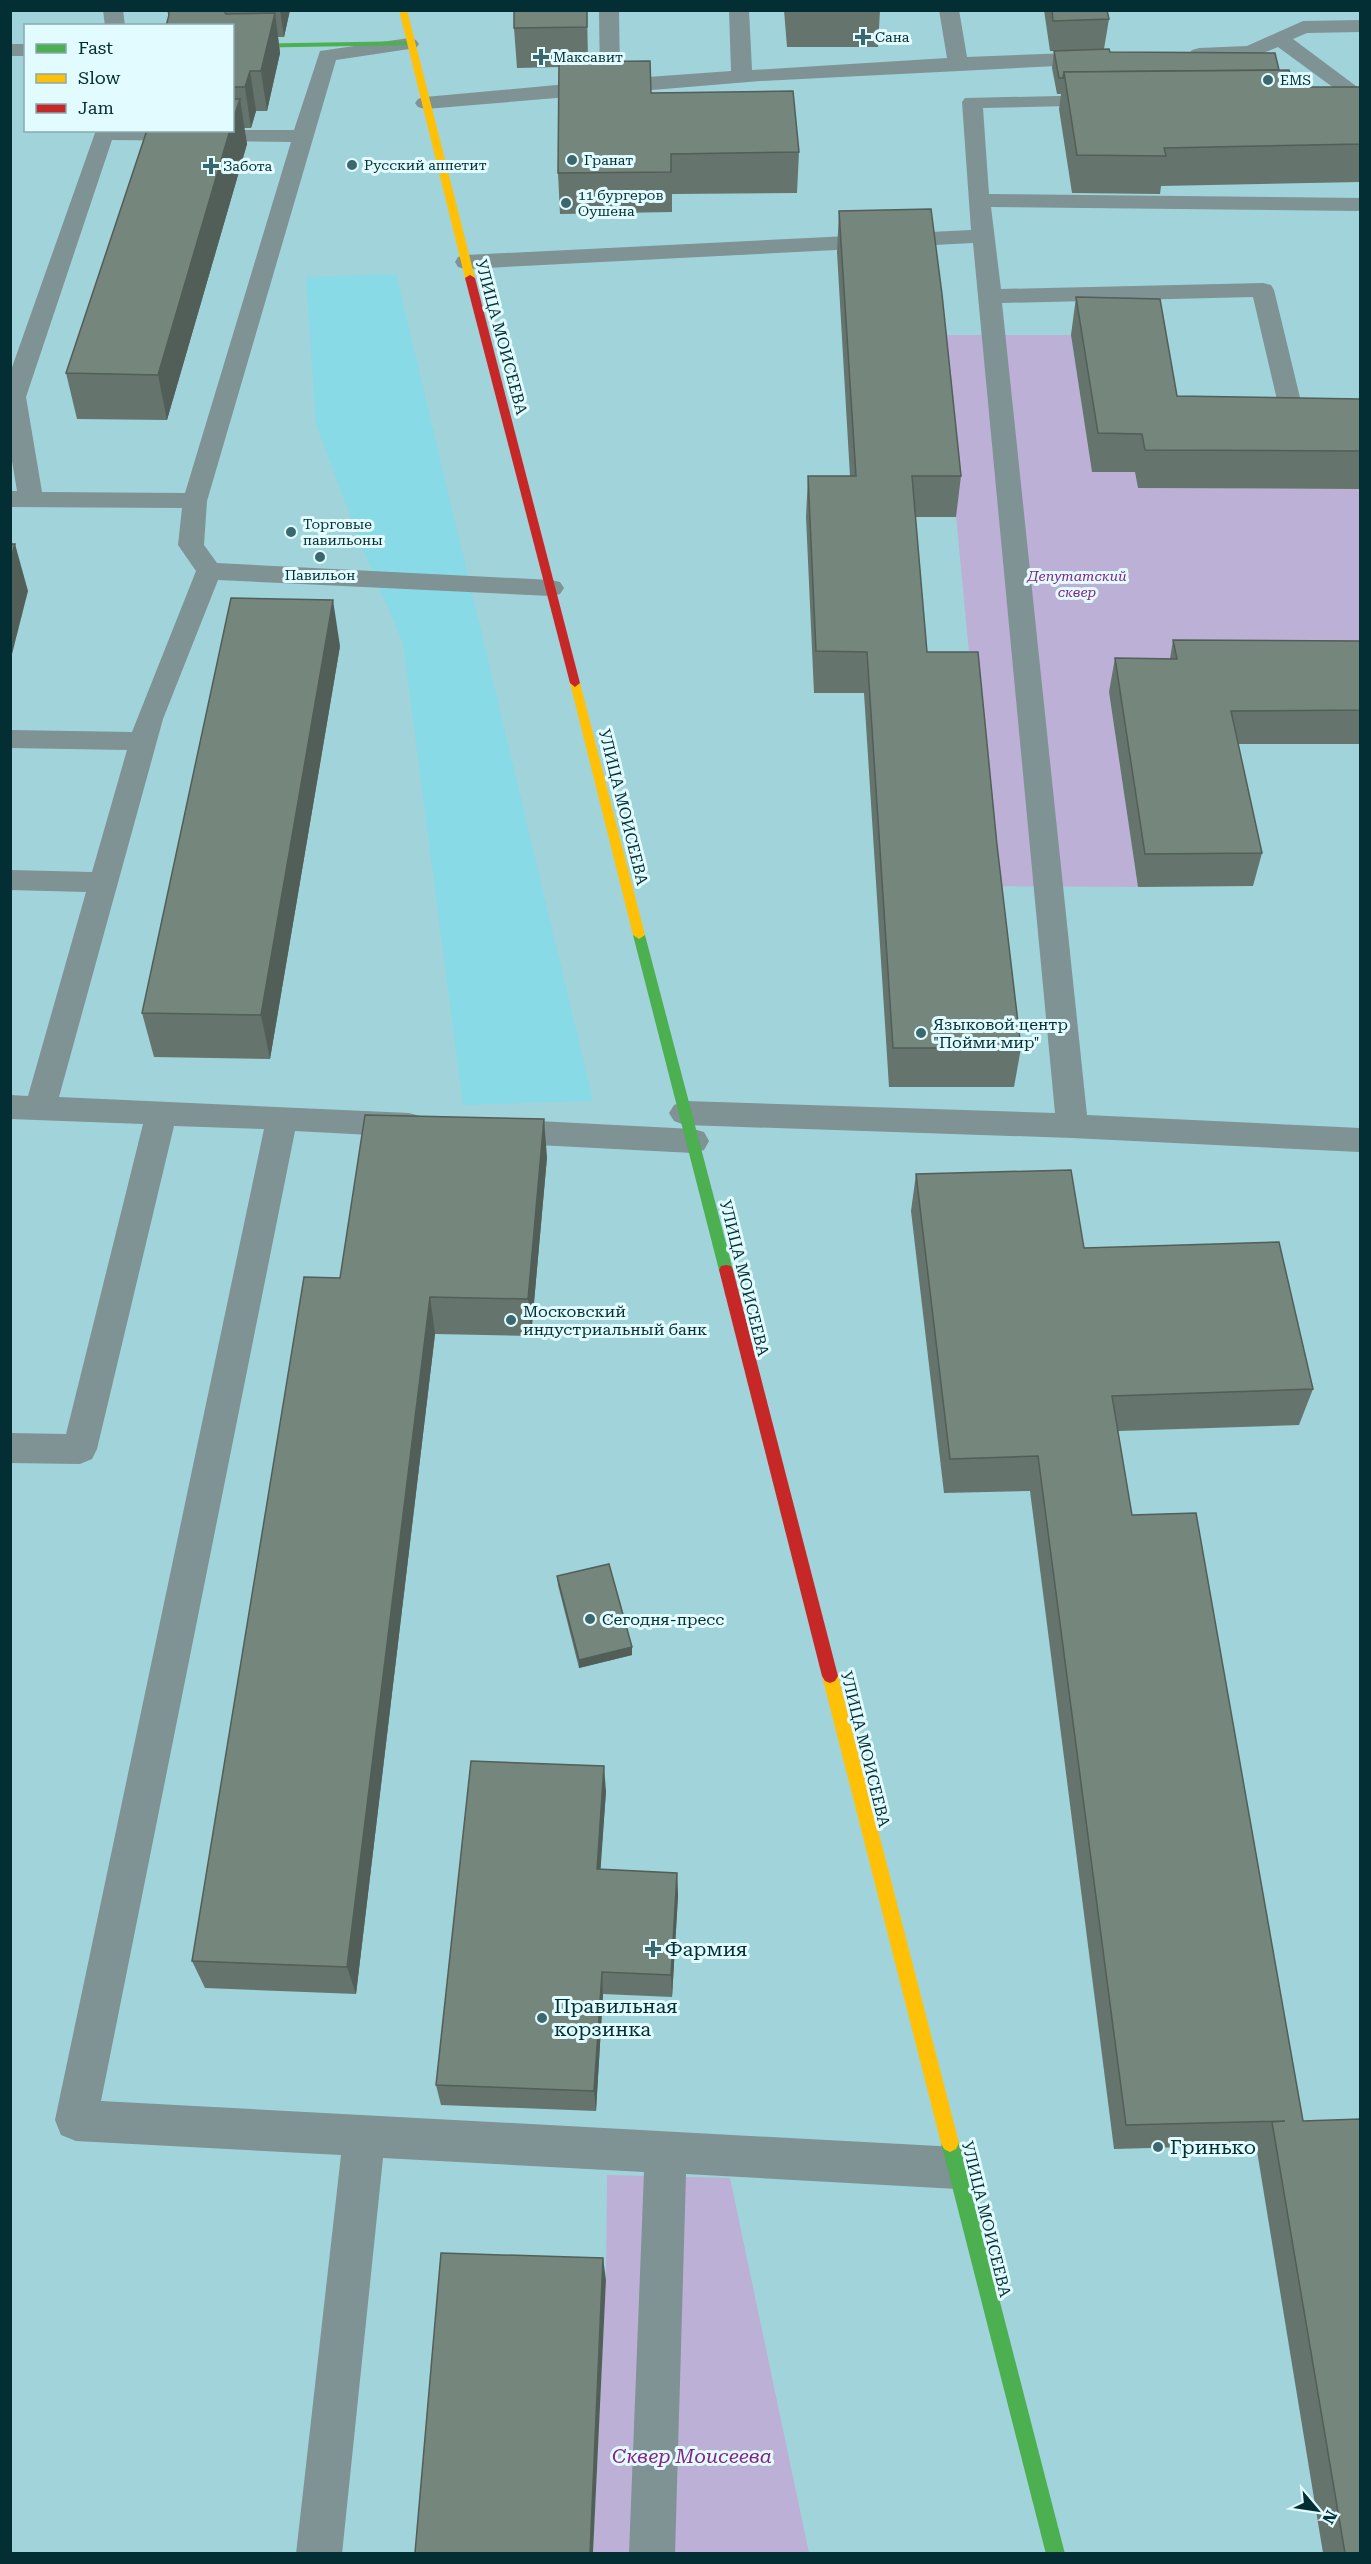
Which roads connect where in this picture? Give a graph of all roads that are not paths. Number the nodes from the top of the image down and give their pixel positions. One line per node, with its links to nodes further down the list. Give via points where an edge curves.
1 (403, 10): 7 (street, УЛИЦА МОИСЕЕВА)
2 (609, 10): 13 (street)
3 (739, 10): 12 (street)
4 (949, 10): 11 (street)
5 (1360, 26): 6 (street, via 1303,27)
6 (1280, 39): 9 (street, via 1251,52); 15 (street)
7 (411, 44): 8 (street); 17 (street, УЛИЦА МОИСЕЕВА); 18 (street, via 327,55)
8 (234, 46)
9 (1181, 55)
10 (1122, 57): 11 (street)
11 (958, 63): 12 (street)
12 (742, 77): 13 (street)
13 (610, 85): 17 (street)
14 (1321, 98): 15 (street)
15 (1360, 98)
16 (1124, 100): 19 (street, via 972,102)
17 (425, 103): 22 (street, УЛИЦА МОИСЕЕВА)
18 (302, 136): 25 (street, via 104,134 14,397); 26 (street)
19 (978, 200): 20 (street); 21 (street)
20 (1360, 205)
21 (984, 236): 22 (street); 23 (street)
22 (466, 262): 28 (street, УЛИЦА МОИСЕЕВА)
23 (990, 296): 24 (street, via 1263,290 1293,417); 36 (street)
24 (1360, 418)
25 (21, 499): 26 (street)
26 (195, 501): 27 (street, via 191,545)
27 (209, 571): 28 (street); 30 (street)
28 (550, 588): 38 (street, УЛИЦА МОИСЕЕВА)
29 (10, 739): 30 (street)
30 (143, 741): 32 (street)
31 (10, 880): 32 (street)
32 (104, 882): 33 (street)
33 (25, 1108): 34 (street)
34 (161, 1113): 35 (street); 41 (street, via 81,1449)
35 (282, 1118): 37 (street); 42 (street, via 76,2120)
36 (1072, 1126): 38 (street); 40 (street)
37 (433, 1127)
38 (689, 1127): 39 (street); 44 (street, УЛИЦА МОИСЕЕВА)
39 (468, 1129)
40 (1360, 1140)
41 (10, 1448)
42 (364, 2135): 43 (street); 45 (street)
43 (666, 2152): 44 (street); 46 (street)
44 (957, 2168): 47 (street, УЛИЦА МОИСЕЕВА)
45 (319, 2553)
46 (652, 2553)
47 (1056, 2553)

